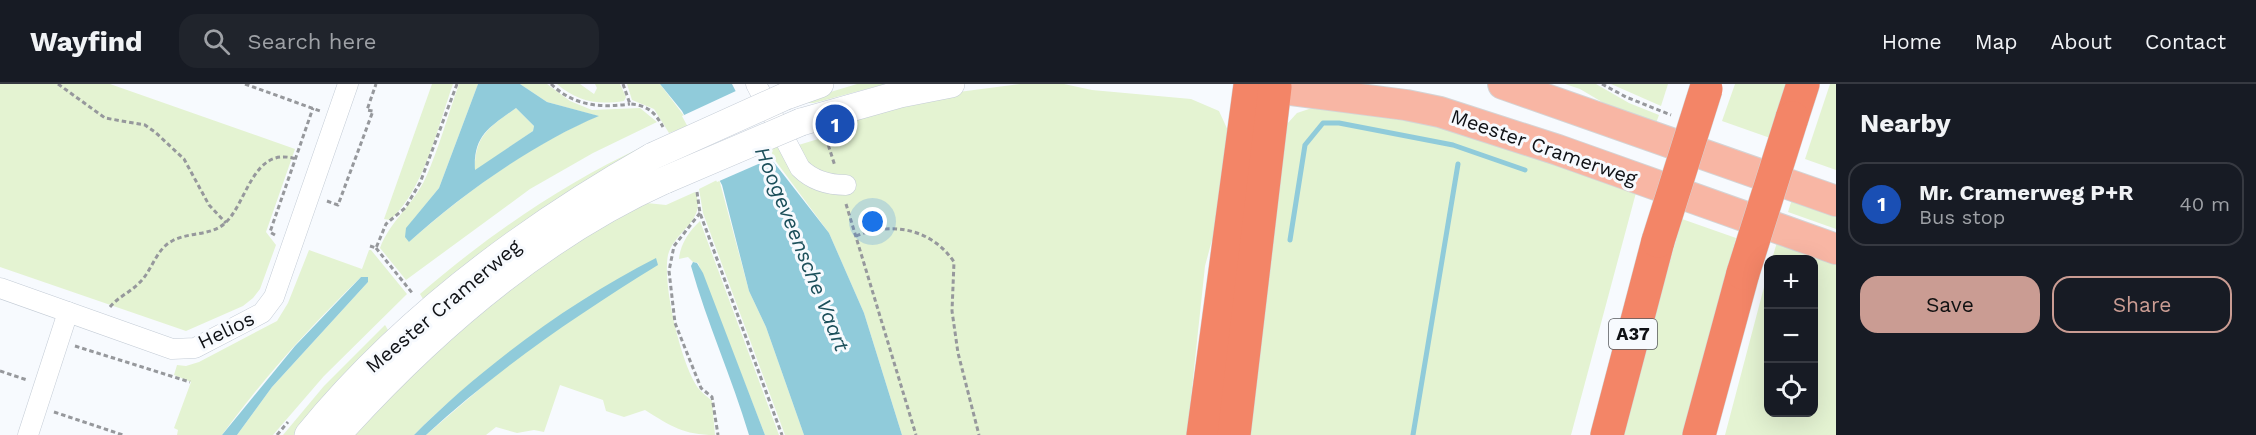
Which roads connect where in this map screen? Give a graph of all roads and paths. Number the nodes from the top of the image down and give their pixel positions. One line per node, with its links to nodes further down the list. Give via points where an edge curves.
1 (58, 84): 27 (path, via 105,118 145,125 155,132 184,159 209,205)
2 (245, 84): 17 (path)
3 (348, 84): 18 (street, Helios)
4 (376, 84): 24 (path, via 367,110 373,111 338,205)
5 (457, 84): 31 (path, via 420,183 405,208 386,224)
6 (551, 84): 16 (path, via 584,104)
7 (623, 84): 16 (path)
8 (756, 84): 22 (street, via 800,168 816,179)
9 (820, 84): 20 (main road, Meester Cramerweg, bridge)
10 (951, 84): 19 (main road, Meester Cramerweg, via 888,97)
11 (1243, 84): 14 (main road, Meester Cramerweg)
12 (1503, 84): 25 (main road)
13 (1803, 84): 53 (highway, bridge, via 1743,273)
14 (1263, 85): 32 (main road, Meester Cramerweg, via 1440,112); 51 (highway); 52 (highway)
15 (1707, 86): 42 (highway, A37, bridge, via 1658,241)
16 (630, 104): 20 (path, via 653,112)
17 (312, 108): 18 (path); 21 (path)
18 (337, 118): 24 (street, Helios)
19 (812, 125): 22 (path); 46 (main road, Meester Cramerweg, bridge, via 665,180 585,222 474,301 382,385)
20 (660, 146): 45 (main road, Meester Cramerweg, via 482,267 380,358)
21 (296, 159): 27 (path, via 281,158 264,164); 29 (path, via 270,232)
22 (843, 185): 28 (path)
23 (694, 186): 26 (path)
24 (309, 195): 29 (street, Helios)
25 (1836, 201)
26 (700, 213): 47 (path, via 674,246 669,271 675,323 701,388 712,397); 48 (path)
27 (226, 223): 36 (path, via 217,230 172,241 160,250 139,284 116,300)
28 (856, 236): 49 (path); 50 (path, via 899,227 936,242 954,262 952,311 958,353)
29 (291, 246): 36 (street, Helios, via 274,297 262,312 195,348 172,349)
30 (370, 246): 31 (path)
31 (376, 248): 34 (path)
32 (1836, 249)
33 (0, 288): 35 (street, Helios)
34 (413, 294)
35 (68, 312): 36 (street, Helios); 37 (street)
36 (97, 322)
37 (59, 341): 39 (path); 40 (street)
38 (0, 371): 40 (path)
39 (190, 382)
40 (45, 386): 41 (street)
41 (38, 406): 43 (street); 44 (path)
42 (1607, 432)
43 (28, 435)
44 (123, 435)
45 (308, 435)
46 (337, 435)
47 (718, 435)
48 (782, 435)
49 (916, 435)
50 (979, 435)
51 (1203, 435)
52 (1234, 435)
53 (1699, 435)

